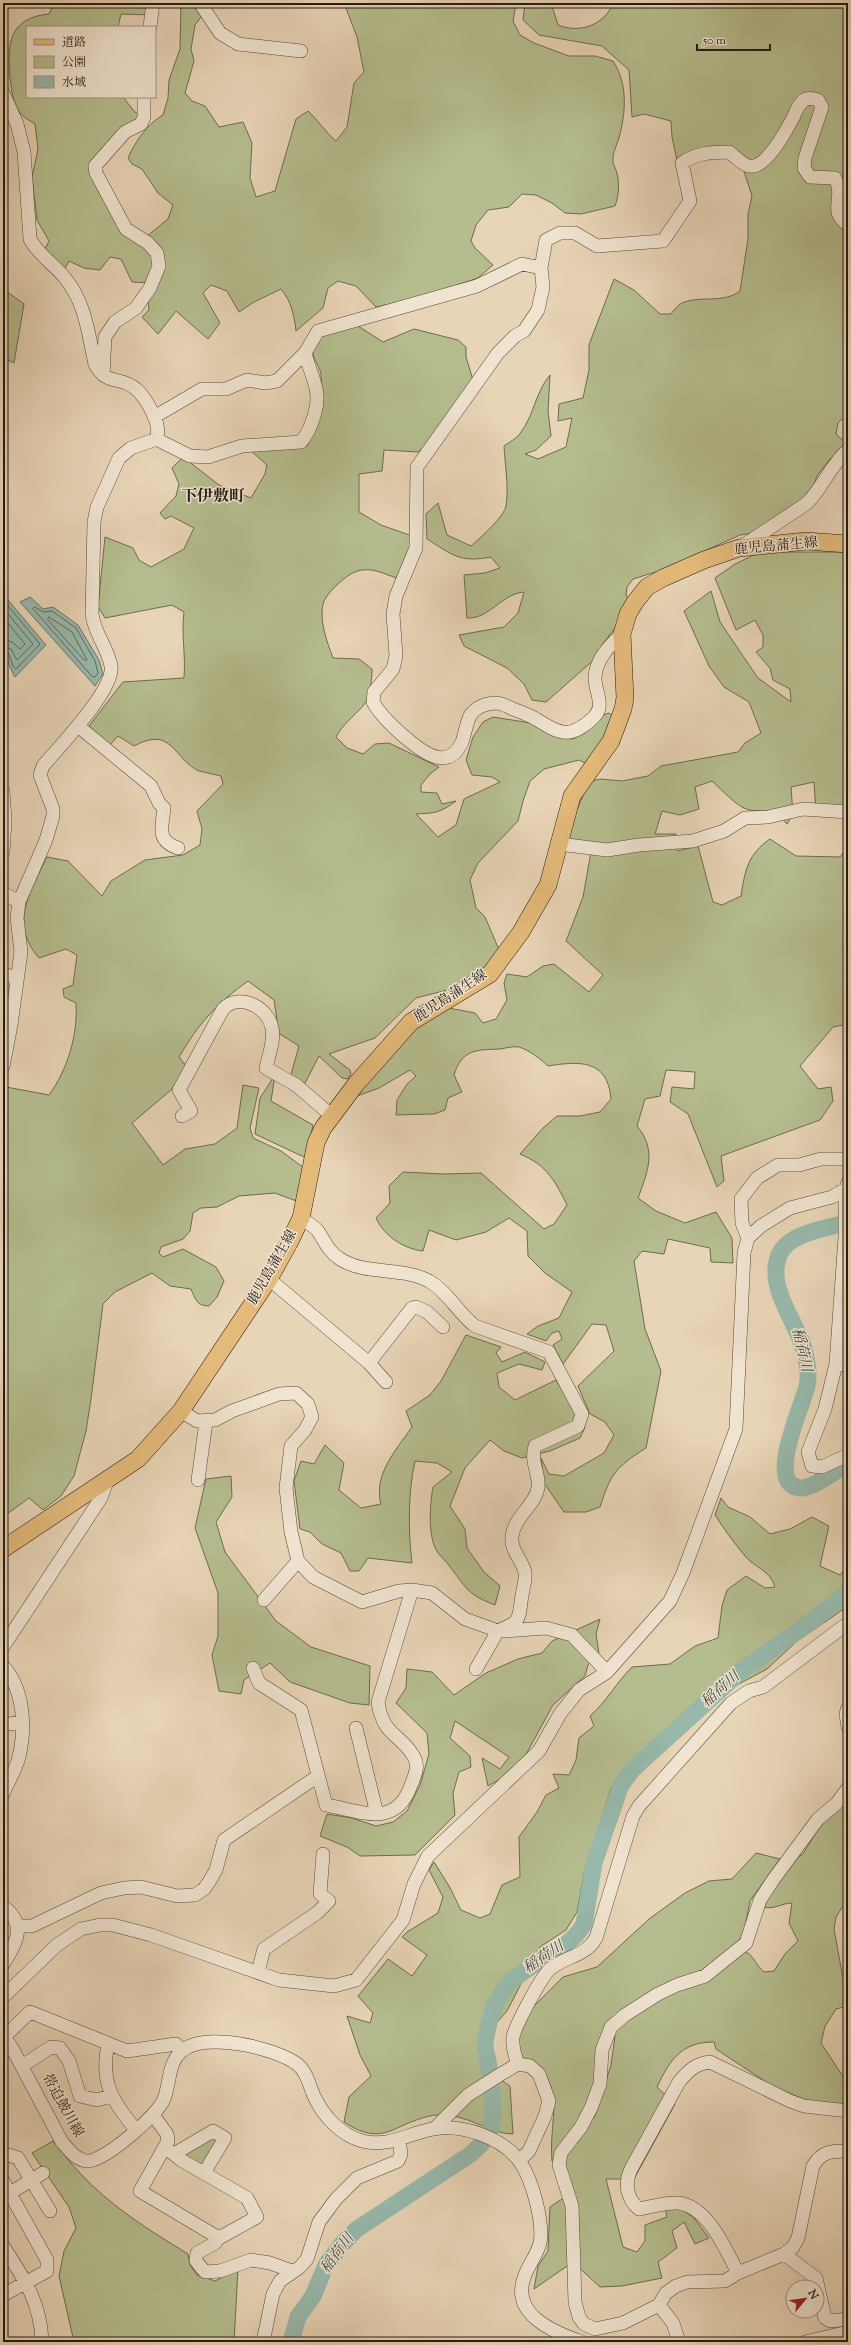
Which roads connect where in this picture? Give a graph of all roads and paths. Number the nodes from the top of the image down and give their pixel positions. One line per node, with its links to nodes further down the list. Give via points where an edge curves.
1 (153, 3): 3 (street)
2 (200, 3): 4 (street, via 220,33 238,44)
3 (150, 26)
4 (301, 51)
5 (3, 93): 10 (street, via 17,124 24,152 30,239 79,298 86,318 95,364)
6 (144, 98): 10 (street, via 144,117 141,124 125,132 95,166 96,173 126,229 148,243 157,253 159,266 150,288 136,308 115,322 105,337)
7 (848, 225): 8 (street, via 840,219 837,211 840,188 836,178 810,177 804,168 822,107 818,100 804,99 785,132 759,165 743,164 729,152 691,156 682,163 690,201 663,241 597,246 575,233 560,234 546,240)
8 (541, 268): 9 (street, via 522,264 477,286 322,328); 16 (street, via 543,287 538,310 524,331 514,336 498,353 417,467 416,548 396,596 393,614 396,656 393,669 374,692 373,702 383,717 427,756 442,758 454,752 461,743 471,715 482,706 498,703 535,718 563,734 571,733 595,716 600,704 595,678 597,666 611,644)
9 (305, 353): 11 (street, via 277,381 265,383 247,380 226,389 202,389); 12 (street, via 316,390 308,434 301,442 242,446 208,457 190,456)
10 (103, 376): 11 (street, via 136,388)
11 (154, 417): 12 (street, via 158,426)
12 (156, 438): 17 (street, via 131,448 119,458 95,515 92,614 111,665 111,675 107,685)
13 (848, 450): 15 (street, via 837,460 815,496)
14 (848, 544): 15 (main road, 鹿児島蒲生線, via 806,542)
15 (739, 548): 16 (main road, 鹿児島蒲生線, via 683,568 647,587 628,614)
16 (622, 634): 20 (main road, 鹿児島蒲生線, via 625,698 623,709 610,741 572,796)
17 (78, 726): 21 (street, via 150,786 164,808 162,838 168,845); 24 (street, via 41,771 40,776 53,809 53,816 46,840)
18 (3, 791): 22 (street, via 6,821)
19 (848, 812): 20 (street, via 803,809 768,817 745,818 724,831 692,842 639,845 608,850)
20 (559, 844): 30 (main road, 鹿児島蒲生線, via 543,896 521,932 490,974 411,1022 356,1084)
21 (178, 848)
22 (3, 852)
23 (3, 893): 24 (street)
24 (19, 902): 26 (street, via 17,918 21,952)
25 (3, 974): 26 (street)
26 (17, 978): 27 (street)
27 (7, 1026): 28 (street)
28 (3, 1067)
29 (182, 1116): 30 (street, via 191,1111 179,1090 223,1009 228,1004 240,1000 247,1001 270,1021 273,1030 266,1068 296,1085)
30 (332, 1116): 33 (main road, 鹿児島蒲生線, via 316,1143)
31 (848, 1159): 34 (street, via 821,1159 799,1165 778,1165 757,1178 741,1199 742,1223)
32 (845, 1191): 34 (street, via 790,1208 761,1226); 38 (street)
33 (301, 1218): 35 (main road, 鹿児島蒲生線); 50 (street, via 317,1230 327,1248 341,1259 365,1269 410,1275 429,1282 454,1303 475,1326 549,1352 582,1414 578,1426 535,1446 532,1456 538,1488 533,1501 519,1517 512,1537 515,1555 525,1573 521,1616 512,1625)
34 (748, 1238): 55 (street, via 744,1253 736,1429 683,1573 670,1601)
35 (269, 1279): 37 (street); 40 (main road, 鹿児島蒲生線)
36 (443, 1328): 37 (street, via 427,1312 412,1308)
37 (369, 1363): 39 (street)
38 (842, 1365): 42 (street, via 808,1452 812,1466 822,1467)
39 (386, 1382)
40 (181, 1411): 41 (street); 44 (main road, 鹿児島蒲生線, via 138,1459)
41 (206, 1422): 43 (street); 46 (street, via 279,1394 296,1393 308,1404 312,1417 291,1446 286,1488 291,1532)
42 (848, 1455)
43 (198, 1480)
44 (107, 1481): 45 (main road, 鹿児島蒲生線); 51 (street, via 101,1498)
45 (3, 1549)
46 (298, 1561): 47 (street, via 313,1577 362,1602 399,1591); 48 (street)
47 (412, 1590): 50 (street, via 432,1594 466,1619); 64 (street, via 378,1702 380,1717 416,1760 416,1770 408,1794 398,1808 387,1814)
48 (264, 1600)
49 (848, 1623): 74 (street, via 763,1687 749,1691 731,1703 640,1806 633,1816 596,1938 585,1952 562,1962 542,1977 513,2037)
50 (495, 1632): 54 (street); 55 (street, via 546,1628 572,1635)
51 (3, 1647)
52 (3, 1666): 57 (street, via 12,1676 17,1688)
53 (253, 1668): 61 (street, via 259,1683 301,1710)
54 (476, 1669)
55 (607, 1672): 69 (street, via 579,1690 560,1714 539,1751 428,1856 414,1884 404,1920 356,1980 334,1986 280,1980)
56 (848, 1707): 59 (street)
57 (22, 1722): 58 (street); 63 (street, via 19,1758)
58 (3, 1725)
59 (848, 1727)
60 (356, 1728): 64 (street)
61 (318, 1776): 64 (street, via 326,1805); 67 (street, via 224,1840 210,1882 195,1895 177,1896 141,1887 124,1888 101,1893 32,1926)
62 (848, 1788): 99 (street, via 838,1803 818,1819 772,1880 760,1900 746,1943 705,1976 658,1994 614,2023 604,2041 600,2084 591,2108 561,2153 559,2165 572,2206 575,2302 579,2317 584,2324 595,2329 608,2328)
63 (3, 1794)
64 (377, 1814)
65 (323, 1854): 69 (street, via 320,1894 329,1901 318,1913 264,1949)
66 (3, 1906): 67 (street, via 12,1914)
67 (18, 1926): 68 (street, via 18,1939)
68 (3, 1964)
69 (258, 1972): 70 (street, via 130,1929 100,1925 81,1929 57,1945)
70 (3, 1997)
71 (4, 2036): 72 (street, via 30,2012); 75 (street, 帯迫皷川線)
72 (108, 2044): 73 (street, via 127,2051 136,2051 176,2044); 76 (street, via 106,2075)
73 (181, 2051): 78 (street, 帯迫皷川線, via 174,2063 165,2098); 81 (street, via 191,2046 220,2042 262,2048 297,2064 306,2075 322,2111 343,2133 364,2142)
74 (518, 2064): 79 (street, via 468,2095); 85 (street, via 530,2066 539,2074 549,2101 529,2151)
75 (22, 2066): 76 (street, via 50,2046 60,2048 70,2061 80,2096 98,2100); 80 (street, 帯迫皷川線, via 62,2142 73,2154 84,2160 94,2161)
76 (111, 2096): 80 (street)
77 (848, 2111): 96 (street, via 790,2102 710,2062 690,2069 679,2082 630,2169 628,2196 632,2204 639,2209 679,2203 690,2207 708,2221)
78 (153, 2115): 80 (street, 帯迫皷川線); 82 (street, via 167,2134)
79 (434, 2129): 81 (street); 85 (street, via 456,2129 493,2139)
80 (136, 2130)
81 (399, 2140): 95 (street, via 401,2154 398,2161 357,2178 336,2199 319,2222 307,2259)
82 (170, 2151): 87 (street); 87 (street, via 213,2131 225,2138); 92 (street, via 140,2191)
83 (848, 2151): 94 (street, via 827,2151 818,2157 813,2166 798,2238 793,2247)
84 (3, 2156): 89 (street, via 18,2158)
85 (519, 2161): 104 (street, via 528,2176 540,2220 540,2241 536,2256 521,2288 524,2303 532,2317 542,2324 563,2336)
86 (42, 2173): 89 (street)
87 (204, 2173): 92 (street, via 247,2198 257,2217)
88 (3, 2180): 90 (street)
89 (31, 2180): 90 (street); 91 (street)
90 (10, 2193): 97 (street, via 47,2260 47,2271)
91 (50, 2211)
92 (219, 2238): 95 (street, via 197,2253 196,2261 205,2272 220,2271 251,2260 270,2263)
93 (3, 2246): 97 (street)
94 (784, 2254): 96 (street); 100 (street, via 816,2278 825,2318 830,2321)
95 (292, 2271): 103 (street, via 280,2281 273,2294)
96 (738, 2273): 99 (street, via 725,2281 686,2282 676,2286 666,2293)
97 (27, 2282): 98 (street); 102 (street, via 41,2322)
98 (3, 2295)
99 (659, 2305): 105 (street, via 674,2323)
100 (848, 2319)
101 (848, 2332): 106 (street)
102 (42, 2342)
103 (263, 2342)
104 (582, 2342)
105 (679, 2342)
106 (805, 2342)

